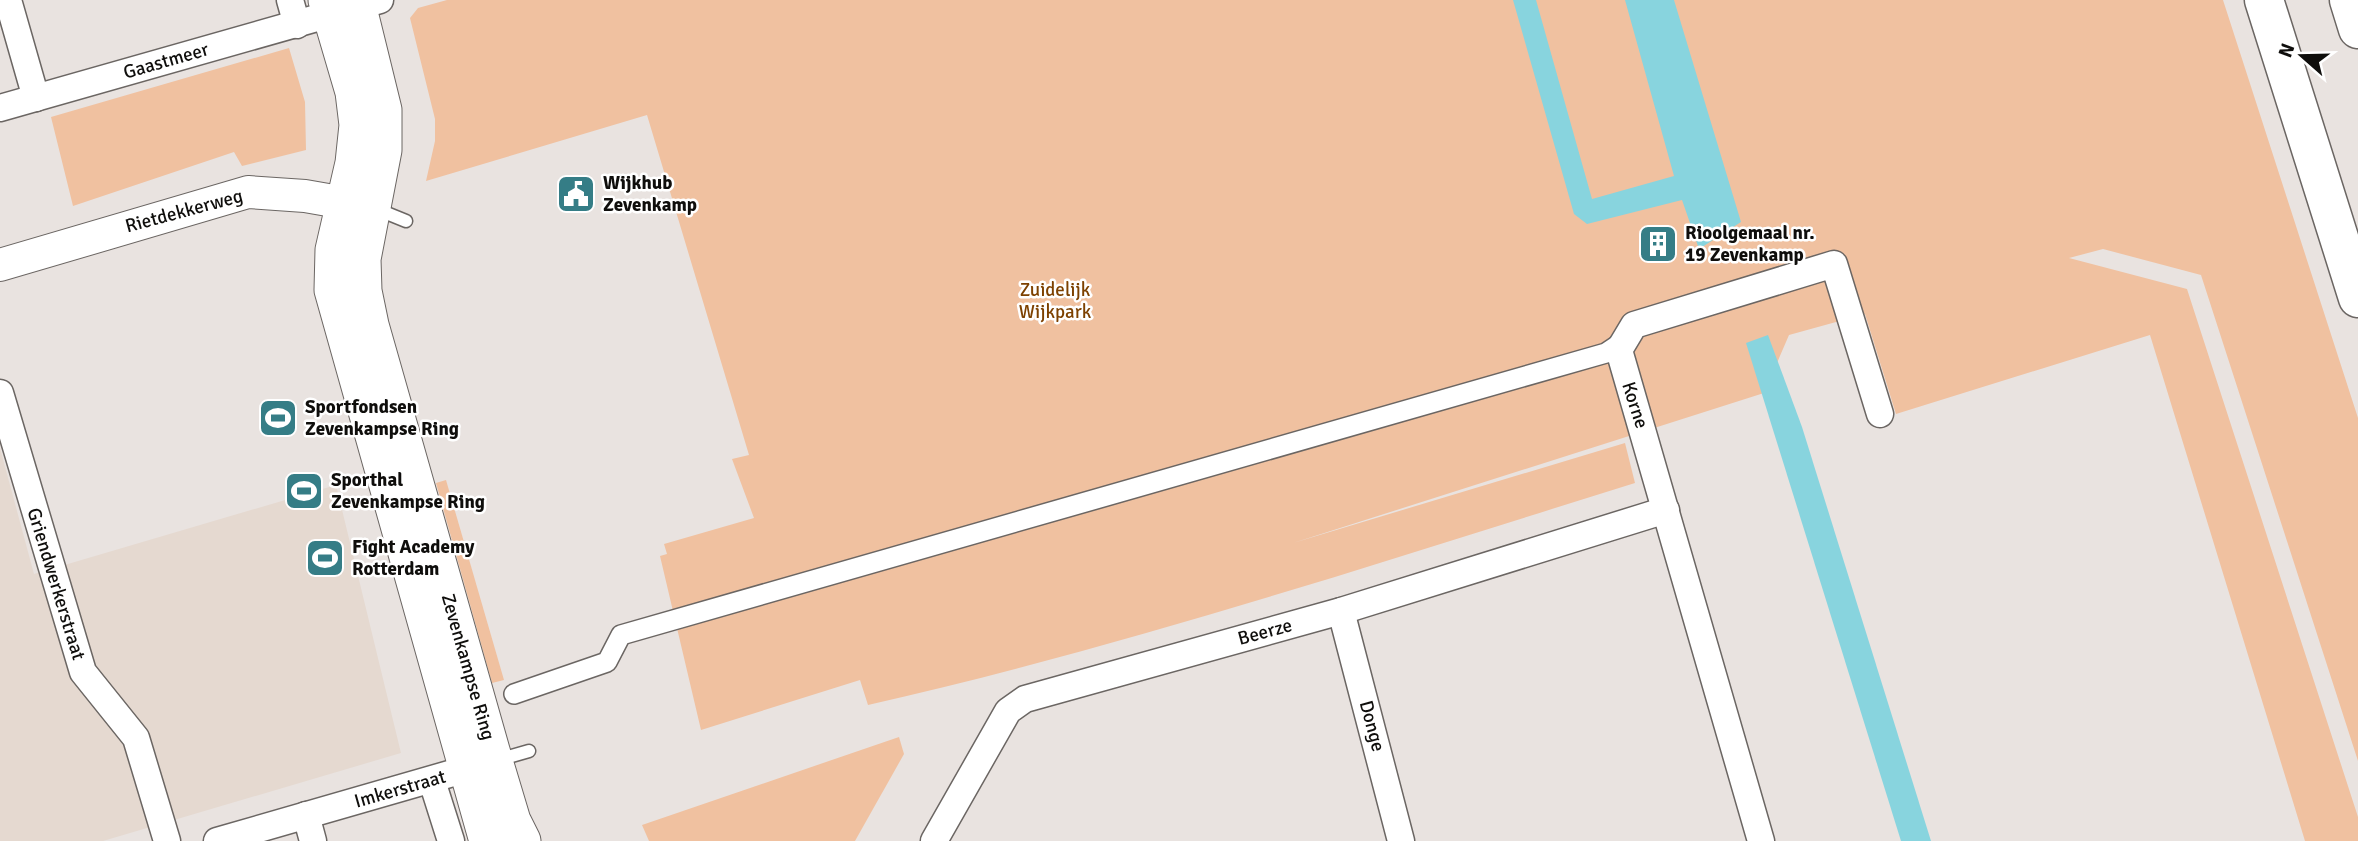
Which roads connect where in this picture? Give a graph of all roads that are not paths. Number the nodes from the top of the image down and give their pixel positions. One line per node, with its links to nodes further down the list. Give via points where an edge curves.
1 (8, 0): 7 (street)
2 (2264, 0): 11 (highway)
3 (2349, 0): 6 (highway)
4 (351, 4): 5 (street, Gaastmeer); 9 (main road, Zevenkampse Ring, via 354,92)
5 (294, 12): 7 (street, Gaastmeer)
6 (2358, 29)
7 (36, 98): 8 (street, Gaastmeer)
8 (0, 108)
9 (375, 210): 10 (street, Rietdekkerweg, via 248,192); 19 (main road, Zevenkampse Ring, via 334,250 333,290)
10 (0, 265)
11 (2358, 298)
12 (1624, 341): 14 (street, via 1634,325 1834,264); 15 (street, Korne, via 1619,350 1624,373); 17 (street, via 1606,353 621,635 607,662)
13 (0, 393): 22 (street, Griendwerkerstraat, via 83,672 136,738)
14 (1880, 414)
15 (1666, 510): 16 (street, Beerze); 30 (street, Korne)
16 (1340, 611): 28 (street, Beerze, via 1025,699 1009,711); 29 (street, Donge)
17 (514, 694)
18 (529, 751): 19 (lane)
19 (480, 765): 20 (street, Imkerstraat); 26 (main road, Zevenkampse Ring); 27 (main road, Zevenkampse Ring)
20 (432, 781): 21 (street, Imkerstraat); 25 (street)
21 (306, 815): 23 (street, Imkerstraat); 24 (street)
22 (167, 841)
23 (217, 841)
24 (313, 841)
25 (451, 841)
26 (488, 841)
27 (522, 841)
28 (934, 841)
29 (1401, 841)
30 (1761, 841)

